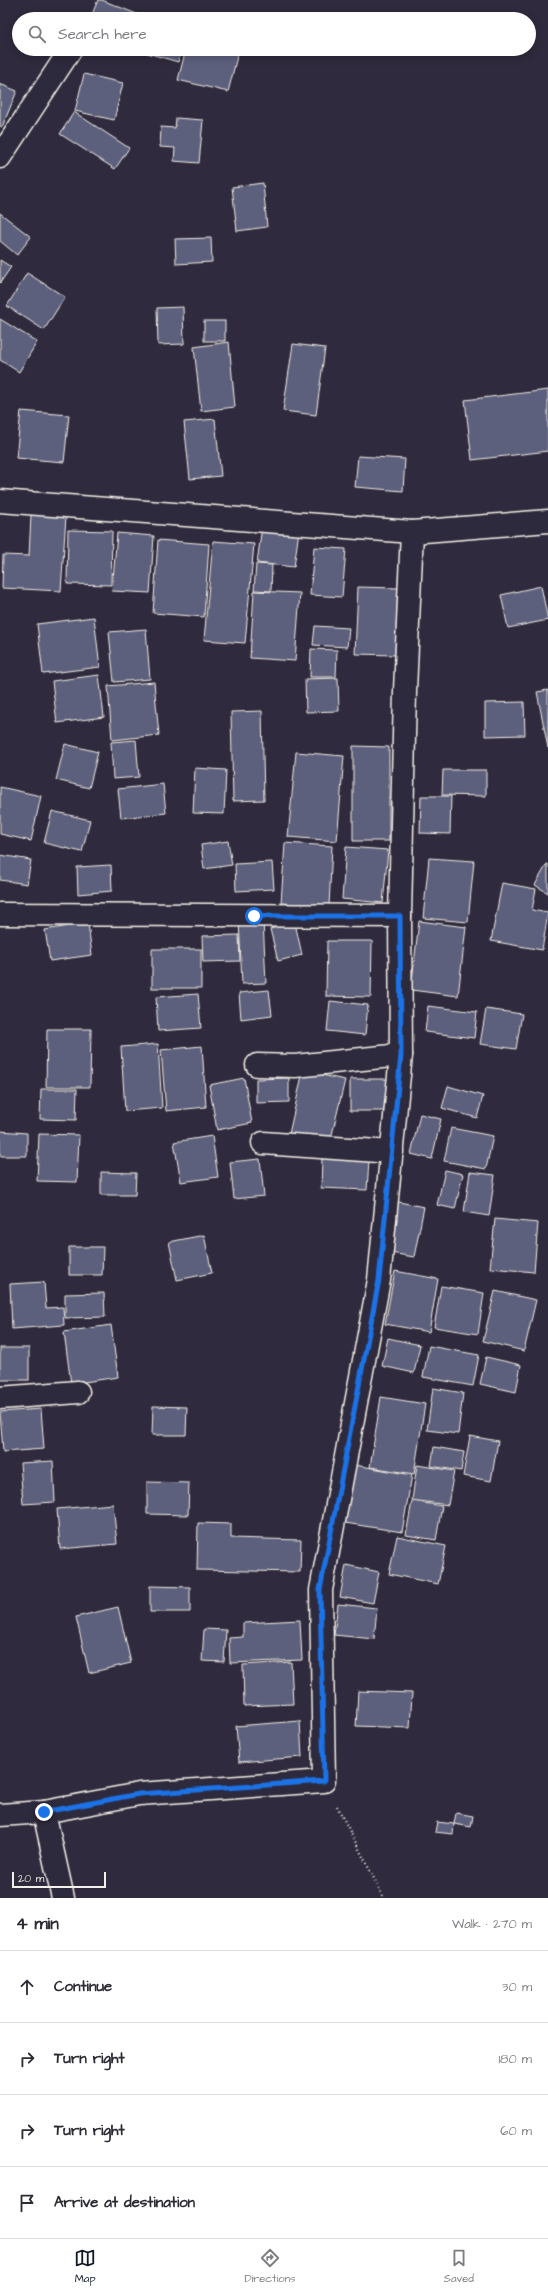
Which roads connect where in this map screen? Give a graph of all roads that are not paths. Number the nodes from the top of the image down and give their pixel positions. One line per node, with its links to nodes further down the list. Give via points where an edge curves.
1 (66, 56): 2 (street)
2 (0, 157)
3 (0, 501): 5 (street)
4 (548, 521): 5 (street)
5 (412, 532): 7 (street, via 405,691)
6 (0, 914): 7 (street)
7 (400, 916): 8 (street)
8 (401, 1055): 9 (street, via 295,1066); 11 (street)
9 (257, 1065)
10 (263, 1143): 11 (street)
11 (392, 1152): 14 (street, via 379,1280 320,1590 324,1781 139,1794)
12 (78, 1392): 13 (street)
13 (0, 1398)
14 (44, 1812): 15 (street); 16 (street)
15 (0, 1816)
16 (63, 1898)

